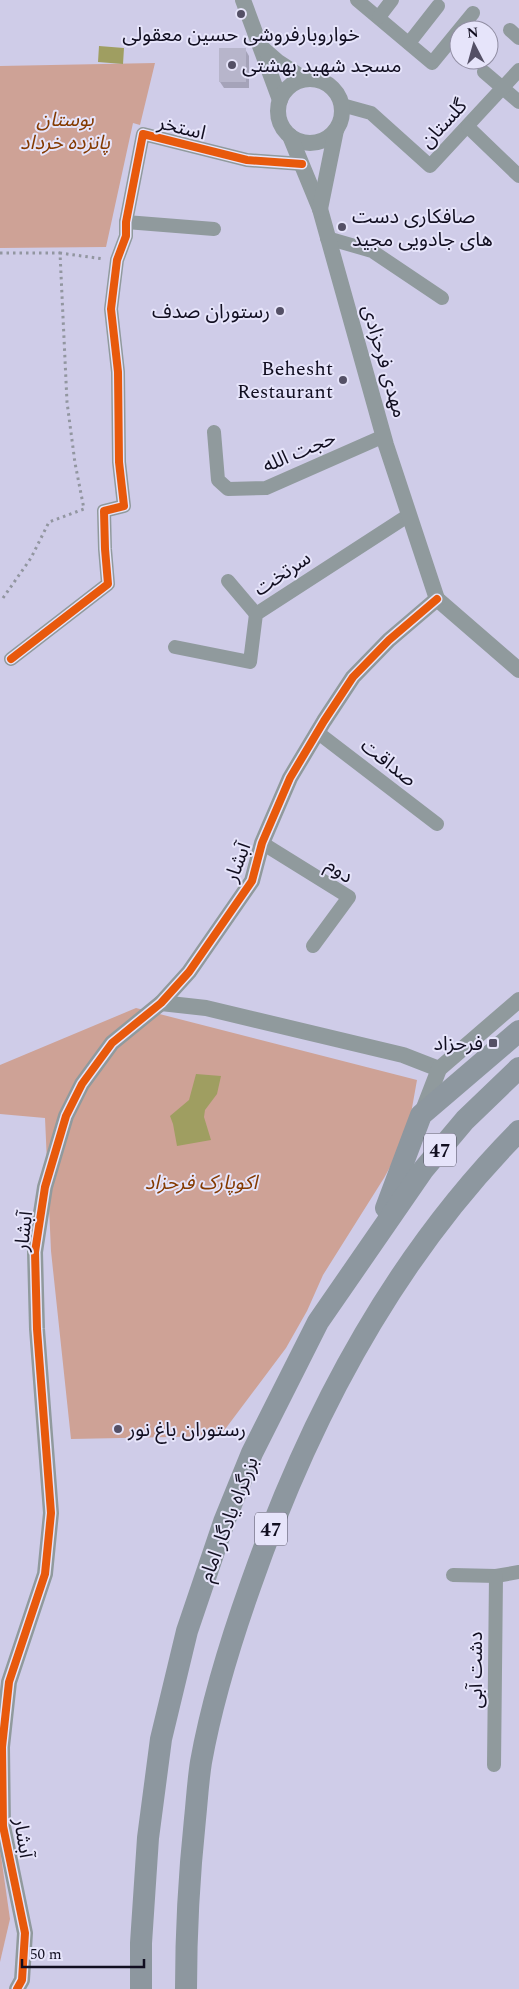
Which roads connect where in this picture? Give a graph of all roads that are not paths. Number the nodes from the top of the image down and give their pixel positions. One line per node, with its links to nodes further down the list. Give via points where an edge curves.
1 (243, 0): 8 (street)
2 (357, 0): 6 (street)
3 (392, 0): 6 (street)
4 (438, 6): 7 (street)
5 (473, 13): 7 (street, via 432,63)
6 (379, 17): 7 (street)
7 (409, 43)
8 (259, 44): 11 (street, via 278,62); 13 (street)
9 (519, 70): 12 (street, گلستان)
10 (484, 72): 12 (street)
11 (304, 79): 13 (street, via 285,90); 15 (street, via 324,81 339,95)
12 (503, 87): 14 (street); 16 (street, گلستان)
13 (280, 100): 18 (street, via 279,120)
14 (519, 102)
15 (342, 105): 16 (street, گلستان, via 371,113 430,166); 17 (street, via 343,114)
16 (468, 127): 20 (street)
17 (336, 130): 18 (street, via 329,137 314,142 299,141); 21 (street)
18 (290, 136): 19 (street, مهدی فرحزادی)
19 (302, 164): 21 (street, مهدی فرحزادی); 22 (street, استخر, via 248,160 143,134)
20 (519, 176)
21 (320, 209): 24 (street, مهدی فرحزادی)
22 (126, 222): 23 (street); 33 (street, via 111,309 118,372 119,462 124,506 104,511 108,584)
23 (214, 229)
24 (327, 238): 25 (street, via 372,251); 27 (street, مهدی فرحزادی)
25 (442, 298)
26 (214, 432): 27 (street, حجت الله, via 218,480 228,489 266,488)
27 (384, 436): 28 (street, مهدی فرحزادی)
28 (410, 515): 30 (street, مهدی فرحزادی); 31 (street, سرتخت)
29 (228, 581): 31 (street)
30 (437, 599): 34 (street); 35 (street, آبشار, via 389,640 353,677)
31 (256, 614): 32 (street, سرتخت, via 250,662)
32 (175, 647)
33 (11, 659)
34 (519, 670)
35 (317, 732): 36 (street, صداقت); 37 (street, آبشار, via 290,778)
36 (436, 824)
37 (262, 843): 38 (street, دوم, via 349,897); 40 (street, آبشار, via 252,880 189,972)
38 (314, 946)
39 (519, 1000): 43 (street)
40 (161, 1003): 43 (street, via 215,1010 403,1055); 52 (street, آبشار, via 112,1043 82,1084 66,1116 40,1215 35,1252 37,1329 51,1513 45,1574 9,1682 2,1747 3,1826 25,1933 22,1980)
41 (519, 1031): 44 (highway)
42 (519, 1068): 46 (highway, بزرگراه یادگار امام / 47, via 465,1120 423,1170)
43 (439, 1069): 44 (street)
44 (421, 1116): 46 (highway)
45 (519, 1131): 51 (highway, 47, via 435,1229 388,1296 315,1426 267,1538 231,1640 201,1764 186,1915)
46 (373, 1242): 53 (highway, بزرگراه یادگار امام / 47, via 318,1322 252,1453 224,1522 187,1631 153,1791)
47 (519, 1572): 49 (street)
48 (453, 1576): 49 (street)
49 (496, 1576): 50 (street, دشت آبی)
50 (494, 1765)
51 (186, 1957): 54 (highway, 47); 55 (highway)
52 (17, 1989)
53 (141, 1989)
54 (186, 1989)
55 (194, 1989)

